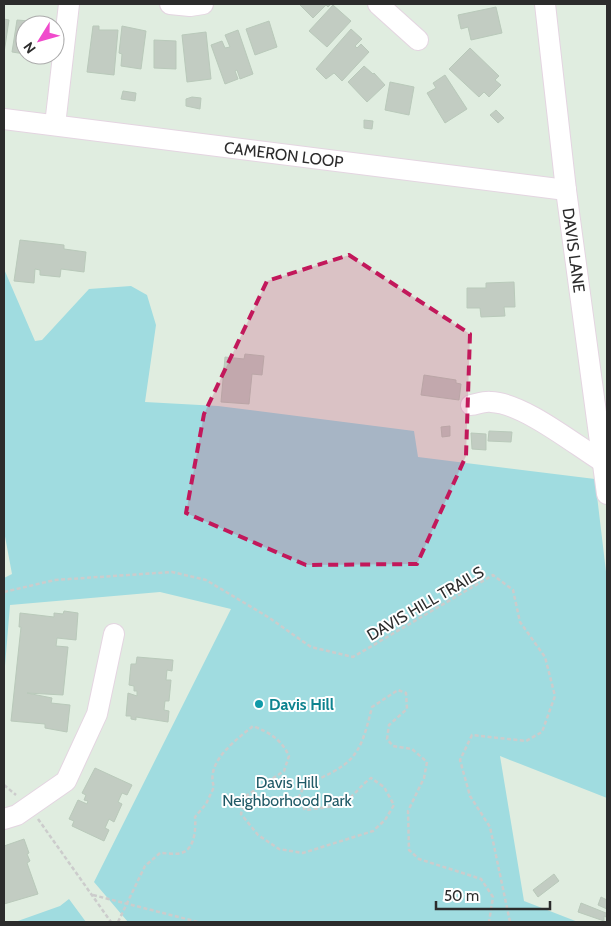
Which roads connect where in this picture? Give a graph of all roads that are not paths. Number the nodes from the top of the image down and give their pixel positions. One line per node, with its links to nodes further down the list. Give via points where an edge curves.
1 (69, 4): 8 (street)
2 (170, 4): 3 (street)
3 (203, 4)
4 (378, 4): 6 (street)
5 (545, 4): 9 (street, DAVIS LANE)
6 (418, 40)
7 (4, 120): 8 (street, CAMERON LOOP)
8 (55, 125): 9 (street, CAMERON LOOP)
9 (566, 190): 11 (street, DAVIS LANE)
10 (472, 405): 11 (street, via 490,402 512,407)
11 (603, 462): 12 (street, DAVIS LANE)
12 (607, 494)
13 (114, 634): 14 (street, via 98,714 66,781 17,815)
14 (4, 819)

